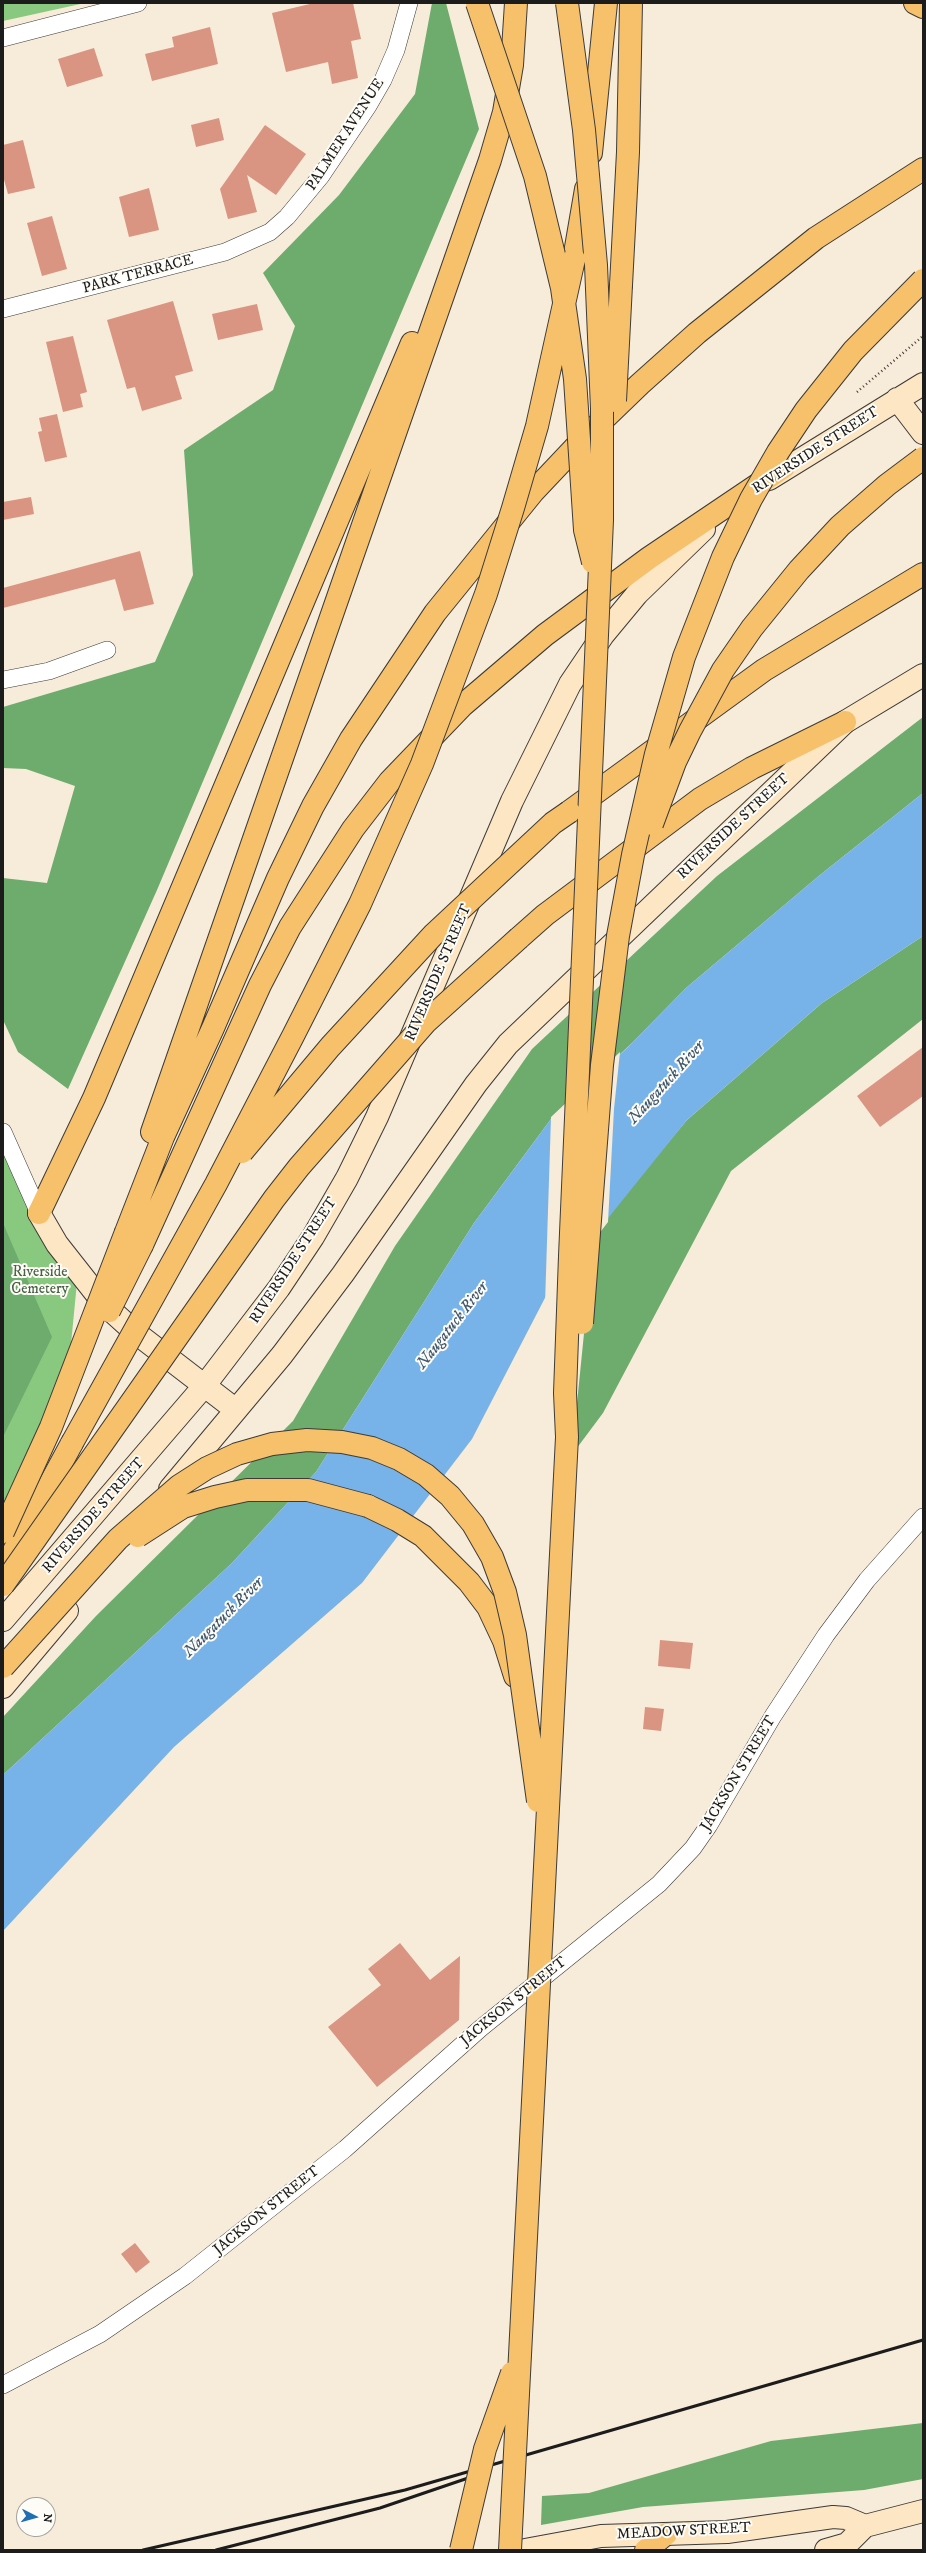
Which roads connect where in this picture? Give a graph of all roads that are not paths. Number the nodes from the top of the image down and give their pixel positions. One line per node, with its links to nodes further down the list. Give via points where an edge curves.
1 (138, 3): 10 (street)
2 (408, 3): 13 (street, PALMER AVENUE, via 396,50 368,106 321,176 287,218)
3 (477, 3): 22 (highway, bridge, via 535,176 562,288 575,379 585,530)
4 (516, 3): 11 (highway, via 512,65 505,105)
5 (567, 3): 22 (highway, bridge, via 584,130 598,290 603,453)
6 (606, 3): 28 (highway, bridge, via 588,172 574,259 537,426 486,594 422,764 360,904)
7 (631, 3): 33 (highway, bridge, via 628,152 590,886)
8 (915, 3): 9 (highway)
9 (923, 7)
10 (3, 38)
11 (490, 160): 29 (highway, via 94,1098); 30 (highway)
12 (923, 169): 30 (highway, via 880,195 804,248 702,328 646,378 533,492 435,613 355,733 278,878 163,1137)
13 (270, 232): 15 (street, PARK TERRACE, via 225,252)
14 (923, 280): 33 (highway, bridge, via 853,351 810,405 778,452 751,499 723,557 697,620 671,698 640,823 617,943 601,1073 577,1388)
15 (3, 309)
16 (923, 384): 17 (street, RIVERSIDE STREET)
17 (897, 399): 18 (street); 20 (street, RIVERSIDE STREET)
18 (923, 433)
19 (923, 458): 33 (highway, bridge, via 887,484 840,526 799,570 752,628 706,700 675,762 658,805 631,897 607,1019 577,1388)
20 (784, 467): 30 (highway, via 661,549 528,650 463,705 390,781 349,835 290,927); 31 (street, RIVERSIDE STREET, via 734,505 667,563 636,594 602,636 570,684 512,801 377,1117 347,1178 279,1288)
21 (923, 574): 28 (highway, bridge, via 764,670 553,823 434,934 330,1047)
22 (599, 584): 33 (highway, bridge, via 570,1256 565,1393)
23 (107, 650): 25 (street, via 49,671)
24 (923, 675): 26 (street, RIVERSIDE STREET)
25 (3, 680)
26 (845, 722): 32 (street, RIVERSIDE STREET, via 508,1044 476,1084 343,1274 282,1355); 37 (highway, bridge, via 752,768 700,799 545,915 426,1022 299,1166 274,1199)
27 (3, 1132): 29 (street)
28 (216, 1184): 36 (highway, bridge)
29 (39, 1213): 31 (street, via 57,1244 105,1305 136,1333)
30 (129, 1235): 35 (highway, bridge, via 51,1427)
31 (205, 1385): 32 (street); 38 (street, RIVERSIDE STREET)
32 (236, 1410): 41 (street, RIVERSIDE STREET)
33 (567, 1437): 42 (highway, bridge)
34 (923, 1517): 44 (street, JACKSON STREET, via 867,1580 826,1635 773,1716 709,1825 693,1848 659,1884 481,2028 345,2149 185,2276 100,2334)
35 (3, 1532)
36 (3, 1571)
37 (3, 1585)
38 (3, 1620)
39 (3, 1667): 42 (highway, bridge, via 118,1539 179,1486 207,1468 238,1454 272,1444 307,1440 342,1442 372,1448 399,1459 426,1475 450,1496 473,1524 492,1557 505,1592 515,1635)
40 (3, 1680): 42 (highway, bridge, via 123,1548 152,1525 182,1507 215,1496 247,1490 278,1489 308,1490 361,1504 397,1520 423,1536 469,1582 488,1607 504,1641 516,1678)
41 (3, 1687)
42 (546, 1854): 43 (highway, bridge); 50 (highway, bridge)
43 (522, 2348): 46 (highway, bridge); 49 (highway, bridge, via 484,2449)
44 (3, 2385)
45 (923, 2511): 47 (street)
46 (512, 2518): 50 (highway, bridge); 51 (highway, bridge)
47 (865, 2526): 48 (street, MEADOW STREET, via 846,2518 833,2517); 54 (street, via 847,2544)
48 (668, 2542): 52 (street, MEADOW STREET, via 601,2536); 53 (highway)
49 (461, 2550)
50 (510, 2550)
51 (517, 2550)
52 (525, 2550)
53 (646, 2550)
54 (826, 2550)

